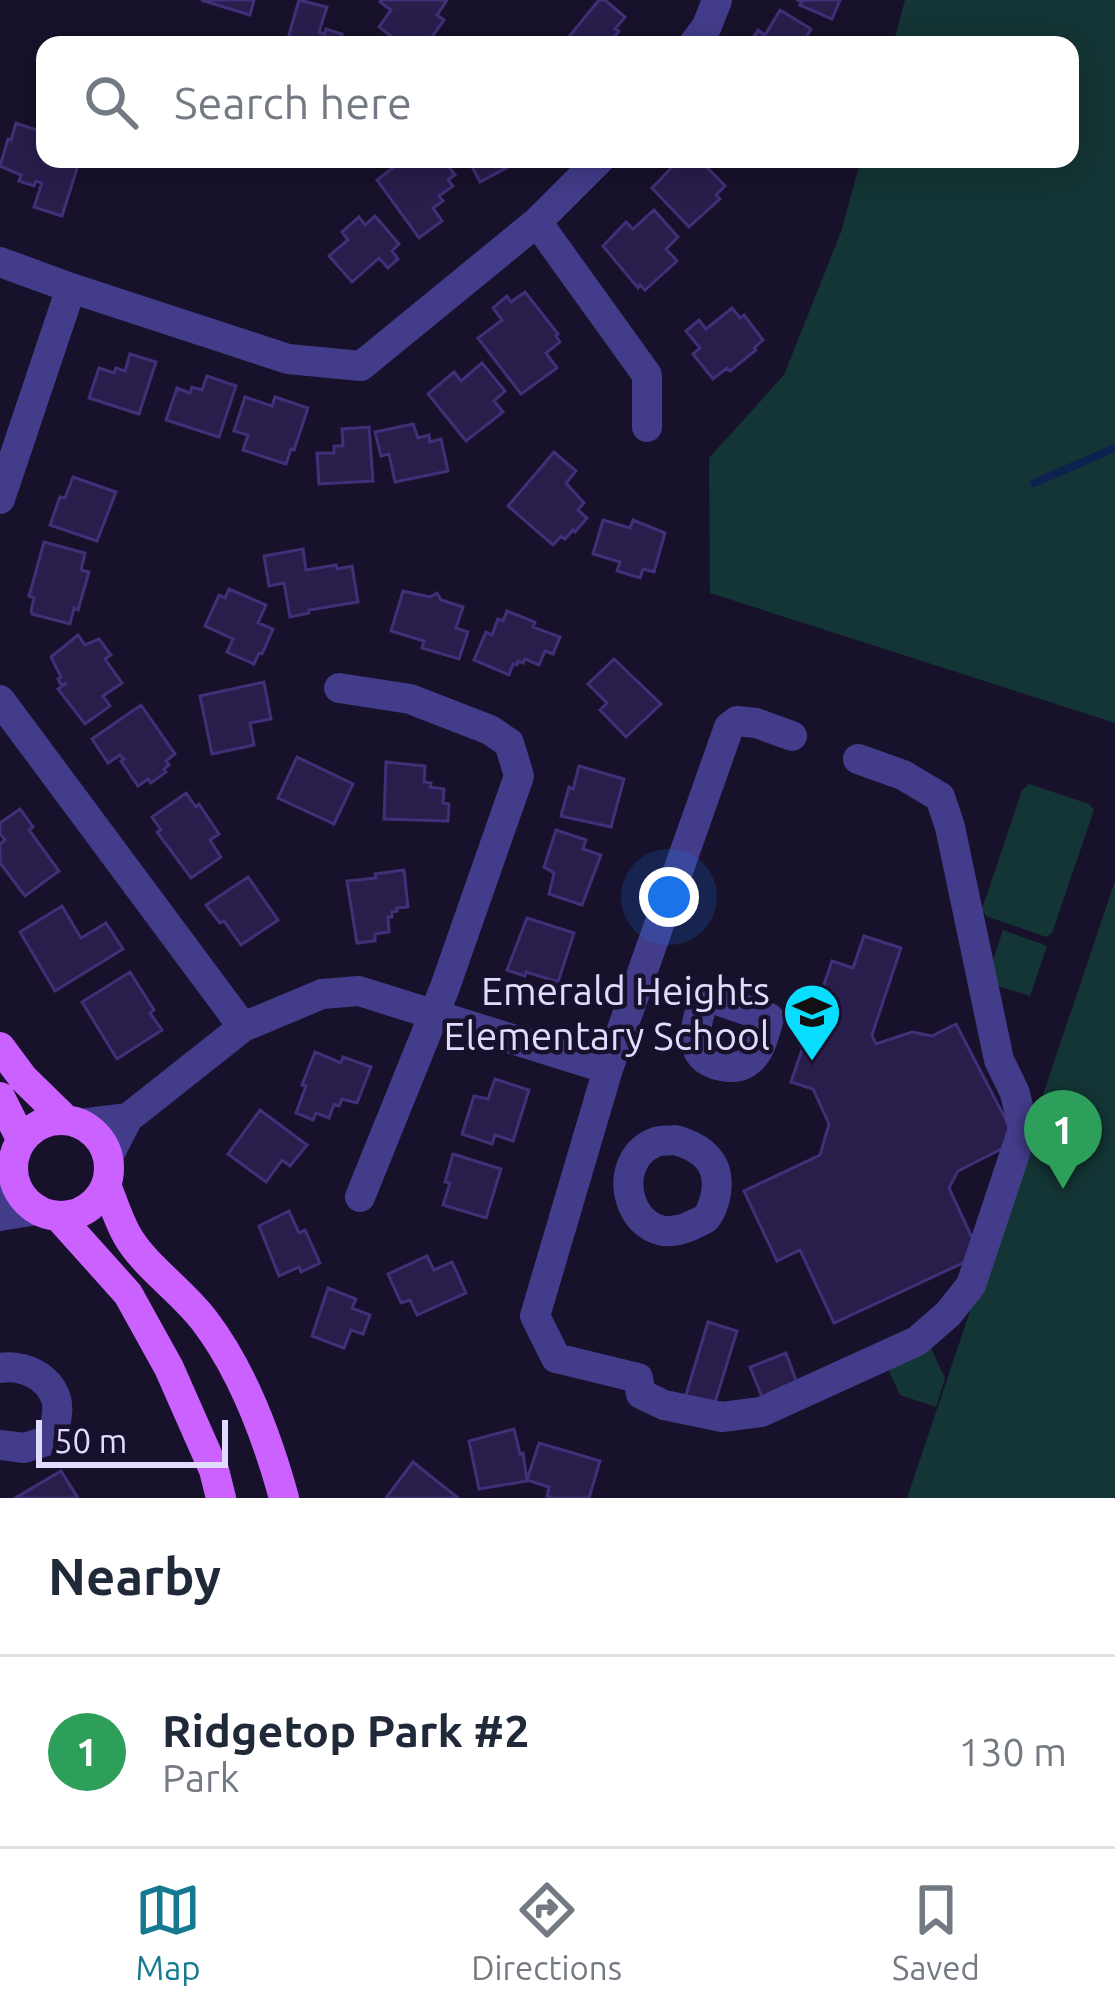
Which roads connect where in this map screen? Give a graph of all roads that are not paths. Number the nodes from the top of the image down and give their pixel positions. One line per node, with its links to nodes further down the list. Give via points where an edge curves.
1 (717, 0): 2 (street)
2 (700, 36)
3 (591, 168): 4 (street)
4 (537, 222): 6 (street, via 361,366 288,359); 7 (street, via 647,375)
5 (0, 262): 6 (street)
6 (70, 288): 8 (street)
7 (647, 428)
8 (0, 499)
9 (339, 688): 13 (street, via 410,699 490,730 508,743 520,776)
10 (0, 700): 14 (street)
11 (793, 736): 16 (street, via 756,723 728,727)
12 (858, 759): 16 (street, via 940,797 999,1060 1023,1129 971,1285 948,1314 916,1340 833,1380 761,1412 722,1417 664,1405 641,1394 638,1378 556,1358 535,1316)
13 (435, 1012): 14 (street, via 359,991 322,994); 16 (street); 23 (street)
14 (243, 1027): 18 (street)
15 (0, 1047): 19 (main road)
16 (608, 1069)
17 (0, 1097): 20 (main road)
18 (128, 1118): 19 (street); 21 (street)
19 (73, 1122): 20 (main road, via 49,1121); 21 (main road, via 102,1143)
20 (22, 1139): 22 (main road)
21 (107, 1171): 25 (main road, via 87,1209); 29 (main road, via 126,1235 217,1339 260,1424)
22 (13, 1175): 24 (street); 25 (main road, via 20,1196)
23 (360, 1197)
24 (0, 1212): 25 (street)
25 (48, 1214): 28 (main road, via 128,1294 169,1368)
26 (0, 1368): 27 (street, via 15,1365 45,1379 58,1402 53,1439)
27 (0, 1445)
28 (221, 1498)
29 (284, 1498)

